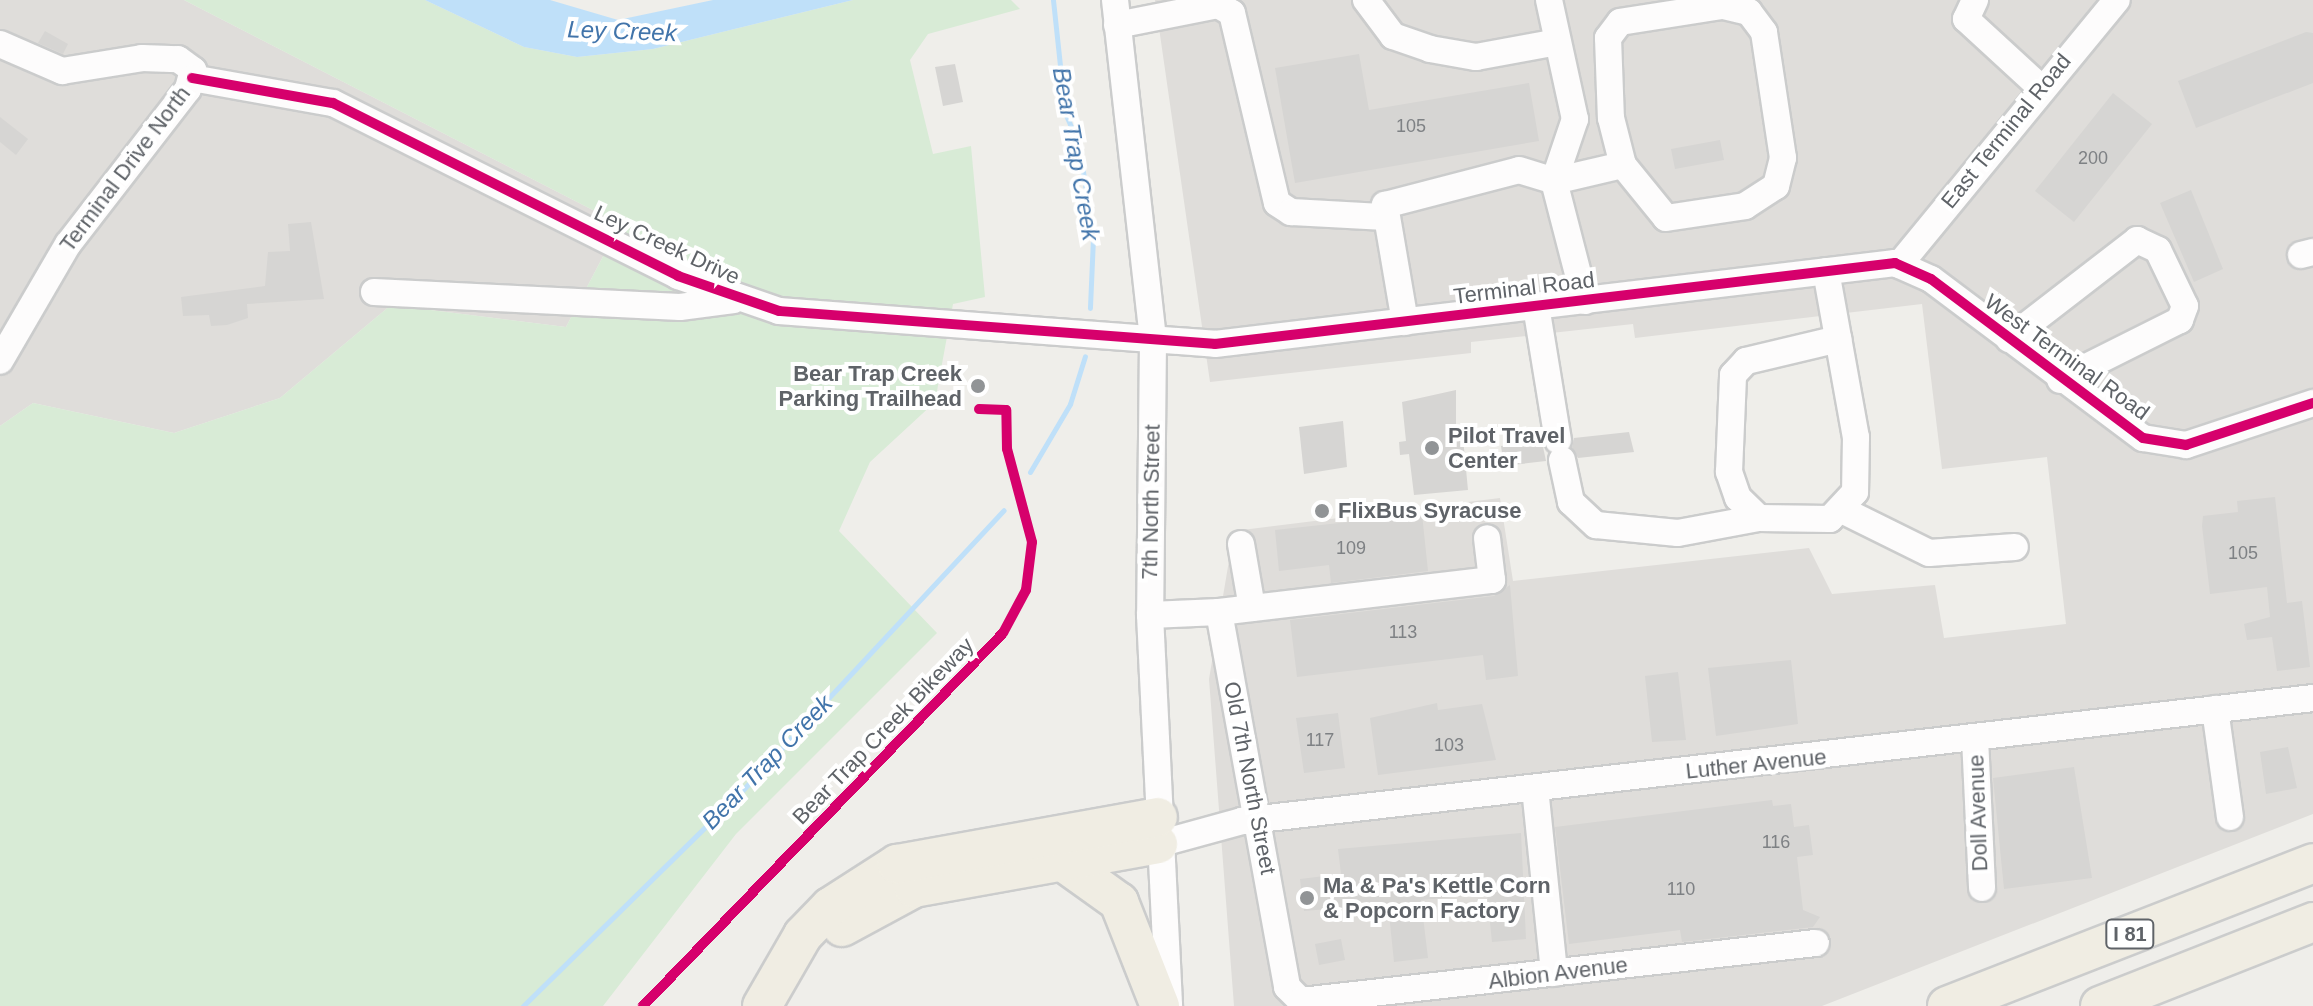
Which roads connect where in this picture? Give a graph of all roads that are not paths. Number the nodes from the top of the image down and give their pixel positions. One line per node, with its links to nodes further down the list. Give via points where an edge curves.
1 (1366, 0): 6 (street, via 1393,36 1430,49 1476,57)
2 (1549, 0): 6 (street)
3 (1975, 0): 9 (street, via 1966,19)
4 (2110, 2): 9 (street, East Terminal Road)
5 (1116, 13): 12 (street, via 1218,5 1232,13 1277,203 1291,212); 22 (street, 7th North Street)
6 (1558, 42): 11 (street, via 1575,119)
7 (0, 44): 8 (street, Terminal Drive North, via 62,71 178,59 190,65)
8 (192, 78): 16 (street, Ley Creek Drive, via 333,103); 23 (street, Terminal Drive North, via 68,244)
9 (2041, 88): 13 (street, East Terminal Road)
10 (1623, 165): 10 (street, via 1666,218 1745,206 1776,186 1783,158 1764,32 1749,12 1722,6 1620,22 1608,38 1611,118); 11 (street)
11 (1558, 188): 12 (street, via 1519,170 1394,198); 17 (street)
12 (1382, 217): 19 (street)
13 (1899, 265): 14 (street, Terminal Road); 21 (street, West Terminal Road, via 1931,279)
14 (1826, 271): 17 (street, Terminal Road); 20 (street)
15 (374, 292): 16 (street, via 680,307)
16 (738, 299): 22 (street, Ley Creek Drive, via 837,317 1098,330)
17 (1585, 301): 18 (street, Terminal Road)
18 (1536, 306): 19 (street, Terminal Road); 27 (street, via 1571,502 1596,525 1678,533)
19 (1405, 322): 22 (street, Terminal Road, via 1215,344)
20 (1838, 339): 26 (street, via 1856,437 1855,492); 27 (street, via 1746,361 1733,375 1729,472 1738,498)
21 (2009, 339): 24 (street, West Terminal Road); 24 (street, via 2137,240 2158,250 2185,306 2180,320)
22 (1153, 341): 33 (street, 7th North Street)
23 (0, 361)
24 (2060, 380): 25 (street, West Terminal Road, via 2143,438 2186,445)
25 (2313, 403)
26 (1842, 510): 27 (street, via 1830,519); 30 (street, via 1929,553)
27 (1759, 518)
28 (1487, 538): 31 (street, via 1492,580)
29 (1241, 544): 31 (street)
30 (2015, 547)
31 (1252, 608): 32 (street)
32 (1219, 612): 33 (street); 39 (street, Old 7th North Street)
33 (1150, 615): 40 (street, 7th North Street)
34 (2313, 698): 35 (street, Luther Avenue)
35 (2215, 709): 36 (street, Luther Avenue); 38 (street)
36 (1975, 738): 37 (street, Luther Avenue); 43 (street, Doll Avenue)
37 (1535, 788): 39 (street, Luther Avenue); 46 (street)
38 (2230, 817)
39 (1260, 822): 40 (street, Luther Avenue); 47 (street, Old 7th North Street, via 1287,987)
40 (1158, 830): 41 (highway); 48 (highway, via 897,864 830,907 803,935); 51 (street, 7th North Street)
41 (1059, 859): 49 (highway, via 914,888 870,907 811,959); 50 (highway, via 1119,902)
42 (2313, 863): 52 (highway, I 81)
43 (1982, 888)
44 (2313, 922): 53 (highway, I 81)
45 (1816, 943): 46 (street, Albion Avenue)
46 (1554, 973): 47 (street, Albion Avenue)
47 (1300, 1004)
48 (762, 1006)
49 (783, 1006)
50 (1160, 1006)
51 (1169, 1006)
52 (1947, 1006)
53 (2100, 1006)

